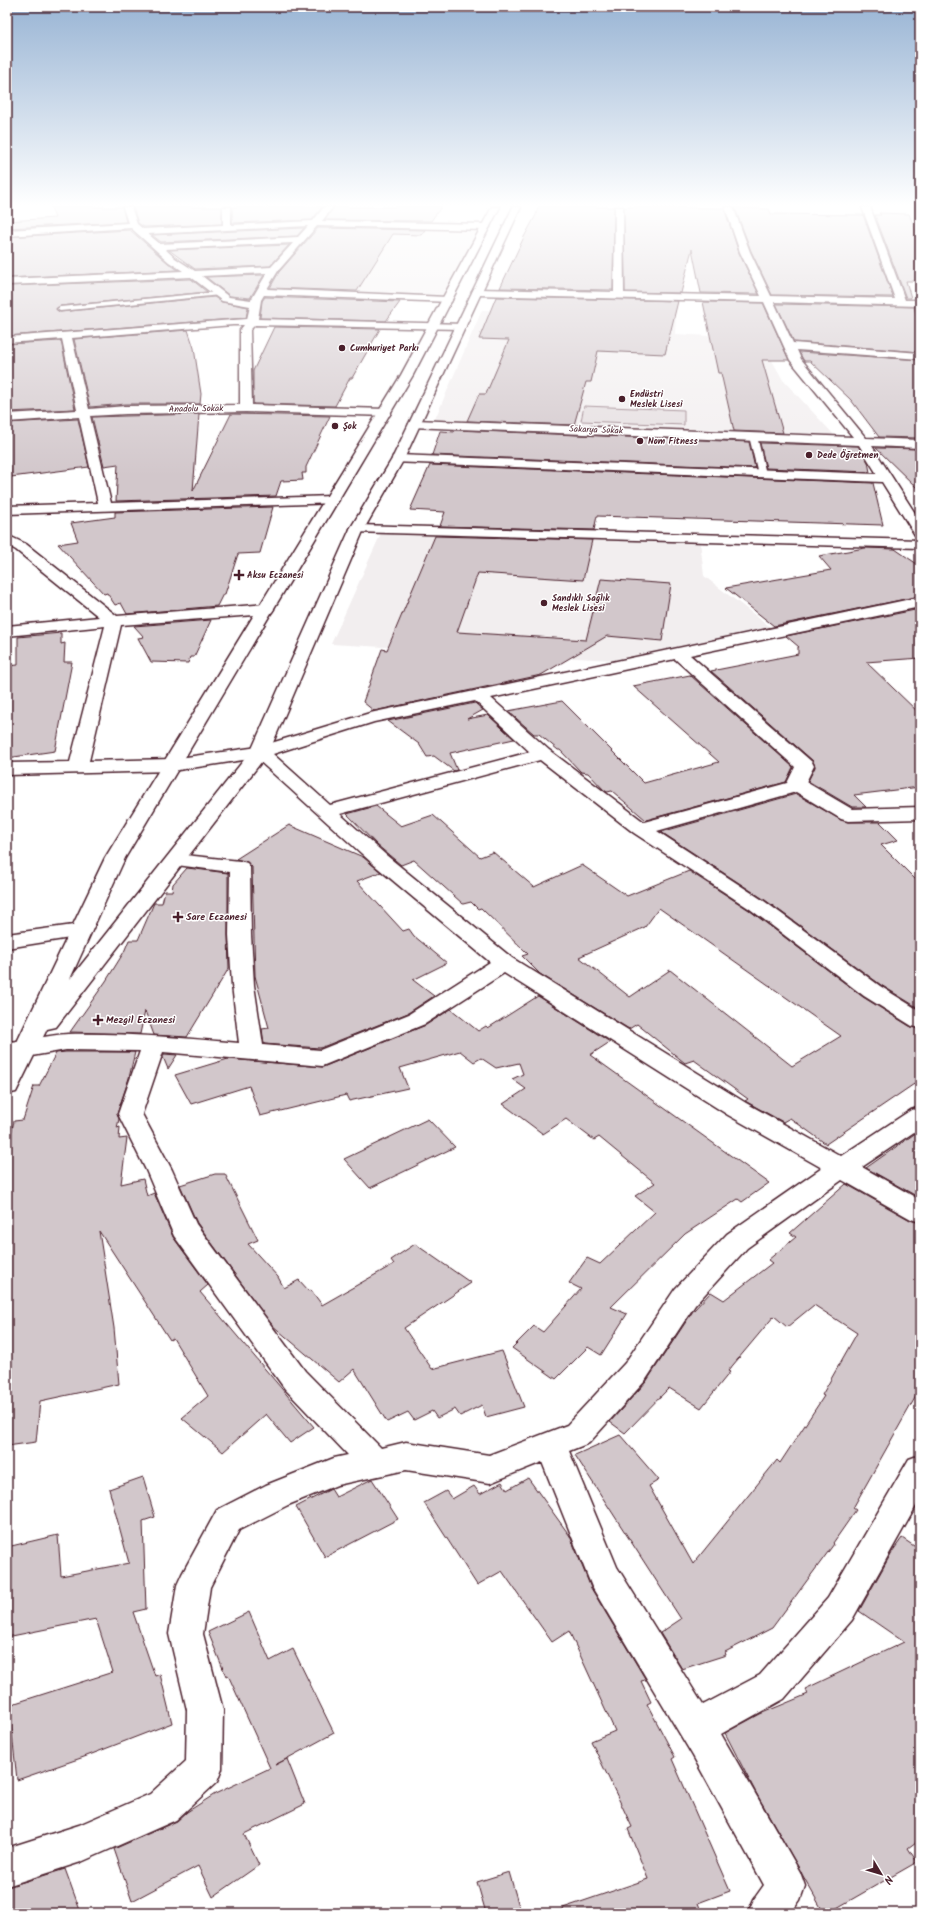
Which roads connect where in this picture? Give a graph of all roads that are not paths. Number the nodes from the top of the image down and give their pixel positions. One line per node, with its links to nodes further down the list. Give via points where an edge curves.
1 (189, 297): 14 (lane)
2 (222, 297): 11 (street, via 239,302)
3 (259, 297): 11 (street)
4 (368, 297): 10 (street)
5 (449, 297): 10 (street)
6 (475, 297): 17 (street)
7 (649, 297): 9 (street)
8 (899, 297): 12 (street)
9 (768, 299): 12 (street); 20 (street)
10 (447, 300): 16 (street)
11 (256, 303): 15 (street)
12 (901, 303): 13 (street)
13 (920, 303)
14 (60, 308)
15 (252, 322): 16 (street); 18 (street); 22 (street, via 245,330)
16 (434, 325): 17 (street); 24 (street)
17 (461, 326): 26 (street)
18 (66, 335): 19 (street); 23 (street)
19 (7, 340)
20 (790, 346): 21 (street); 28 (street, via 796,360)
21 (920, 356)
22 (246, 408): 23 (street, Anadolu Sokak); 24 (street, Anadolu Sokak)
23 (84, 413): 25 (street, Anadolu Sokak); 34 (street)
24 (384, 413): 33 (street)
25 (7, 418)
26 (415, 424): 27 (street, Sakarya Sokak); 30 (street)
27 (753, 436): 28 (street, Sakarya Sokak); 31 (lane)
28 (863, 442): 29 (street, Sakarya Sokak); 32 (street)
29 (920, 444)
30 (398, 459): 31 (street); 36 (street)
31 (762, 474): 32 (street)
32 (886, 478): 37 (street)
33 (332, 500): 34 (street); 41 (street)
34 (105, 506): 35 (street)
35 (7, 510)
36 (357, 529): 39 (street); 46 (street)
37 (920, 532)
38 (7, 539): 42 (street, via 21,547)
39 (920, 544)
40 (920, 602): 44 (street)
41 (266, 609): 42 (street); 48 (street)
42 (114, 621): 43 (street); 49 (street)
43 (7, 631)
44 (678, 653): 45 (street); 51 (street, via 805,766)
45 (478, 695): 46 (street, via 370,718); 47 (street)
46 (260, 752): 48 (street); 52 (street); 55 (street)
47 (543, 754): 52 (street); 54 (street)
48 (172, 764): 49 (street); 56 (street, via 115,858)
49 (78, 767): 50 (street)
50 (7, 769)
51 (796, 784): 53 (street, via 848,815); 54 (street, via 794,788)
52 (326, 812): 58 (street)
53 (920, 812)
54 (641, 829): 59 (street, via 757,905 872,991)
55 (176, 860): 61 (street); 62 (street, via 240,867 242,978)
56 (81, 930): 57 (street); 61 (street)
57 (7, 941)
58 (504, 963): 62 (street, via 417,1019 322,1058); 65 (street, via 737,1109)
59 (920, 1021)
60 (154, 1043): 61 (street, via 66,1042); 62 (street); 68 (street, via 130,1114 159,1170 184,1229 295,1380)
61 (17, 1050): 63 (street)
62 (252, 1051)
63 (7, 1086)
64 (920, 1116): 65 (street)
65 (841, 1169): 66 (street); 67 (street, via 737,1241 685,1297 630,1378 578,1434)
66 (920, 1212)
67 (551, 1445): 68 (street, via 490,1469 406,1456); 70 (street, via 604,1576)
68 (375, 1463): 71 (street, via 334,1472 278,1495 228,1520 194,1585 186,1634 204,1710 204,1769 163,1807 81,1843)
69 (920, 1469): 70 (street, via 840,1609 772,1687)
70 (697, 1728): 72 (street, via 786,1886)
71 (7, 1867)
72 (768, 1913)

